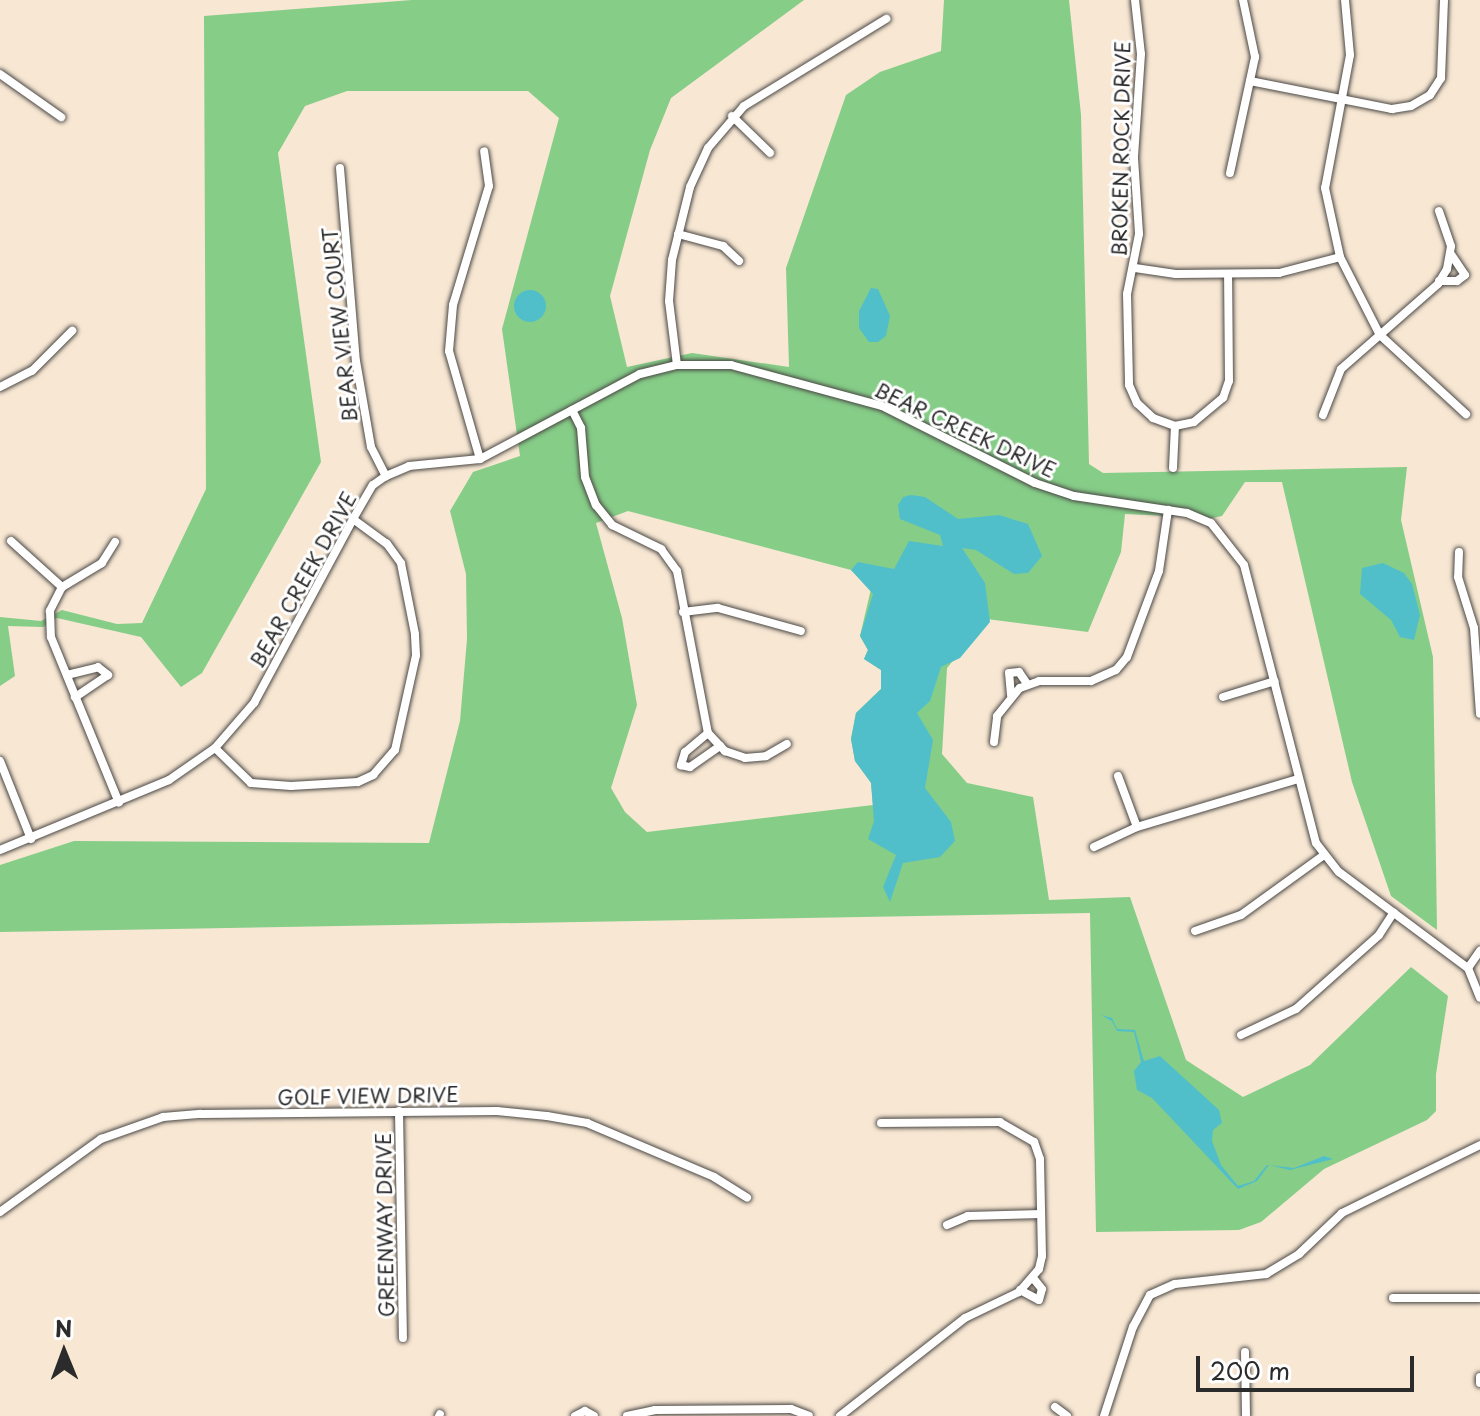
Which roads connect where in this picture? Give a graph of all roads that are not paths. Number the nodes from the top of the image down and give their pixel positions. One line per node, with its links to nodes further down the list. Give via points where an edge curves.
1 (1135, 0): 20 (street, BROKEN ROCK DRIVE, via 1141,54 1134,158 1139,234)
2 (1243, 0): 7 (street, via 1254,35)
3 (1345, 0): 8 (street, via 1350,45)
4 (1444, 0): 8 (street, via 1444,60 1430,95 1392,109)
5 (886, 19): 9 (street, via 866,26)
6 (0, 74): 10 (street)
7 (1250, 81): 8 (street); 14 (street)
8 (1340, 98): 18 (street, via 1325,188)
9 (732, 116): 12 (street); 16 (street, via 697,167)
10 (61, 117)
11 (484, 151): 31 (street, via 489,186 453,305 449,351)
12 (770, 153)
13 (340, 168): 33 (street, BEAR VIEW COURT, via 356,361 371,447)
14 (1230, 173)
15 (1439, 211): 17 (street, via 1448,227)
16 (678, 234): 19 (street, via 723,246); 25 (street, via 669,281)
17 (1451, 254): 22 (street); 22 (street, via 1465,275 1457,281)
18 (1340, 257): 21 (street, via 1296,271); 24 (street)
19 (739, 261)
20 (1135, 268): 21 (street); 30 (street, BROKEN ROCK DRIVE, via 1127,294 1129,385 1137,403 1153,418)
21 (1228, 274): 30 (street, via 1227,389 1210,414)
22 (1439, 281): 24 (street)
23 (72, 331): 26 (street, via 32,371)
24 (1380, 335): 28 (street); 29 (street, via 1341,369)
25 (677, 365): 27 (street, BEAR CREEK DRIVE, via 640,374); 34 (street, BEAR CREEK DRIVE, via 731,365 843,392 1035,483 1074,496)
26 (0, 387)
27 (572, 410): 31 (street, BEAR CREEK DRIVE); 40 (street, via 581,428 585,477 596,505 612,525 661,549 677,571)
28 (1466, 414)
29 (1323, 415)
30 (1175, 426): 32 (street)
31 (480, 459): 33 (street, BEAR CREEK DRIVE, via 409,466)
32 (1173, 468)
33 (386, 476): 35 (street, BEAR CREEK DRIVE, via 373,485)
34 (1168, 510): 43 (street, BEAR CREEK DRIVE, via 1211,523 1231,542 1244,565); 44 (street, via 1159,571 1127,657 1116,670 1091,681)
35 (353, 519): 53 (street, BEAR CREEK DRIVE, via 254,703); 53 (street, via 387,544 401,563 415,634 416,655 395,750 373,775 358,782 291,786 251,783)
36 (11, 541): 39 (street)
37 (115, 542): 39 (street, via 102,563)
38 (1459, 552): 48 (street, via 1458,577 1474,628)
39 (62, 587): 42 (street, via 50,611 51,637)
40 (683, 612): 41 (street, via 718,608); 49 (street)
41 (801, 631)
42 (67, 675): 46 (street); 46 (street, via 98,667 108,675)
43 (1275, 681): 47 (street); 56 (street, BEAR CREEK DRIVE)
44 (1027, 684): 45 (street); 45 (street, via 1019,672 1009,673)
45 (1011, 695): 50 (street, via 997,716)
46 (75, 697): 57 (street)
47 (1223, 697)
48 (1480, 714)
49 (708, 733): 52 (street); 52 (street, via 682,756 681,765 690,767)
50 (994, 742)
51 (787, 744): 52 (street, via 755,758)
52 (720, 746)
53 (215, 748): 57 (street, BEAR CREEK DRIVE, via 169,780)
54 (0, 761): 59 (street)
55 (1118, 776): 58 (street)
56 (1298, 779): 58 (street); 62 (street, BEAR CREEK DRIVE)
57 (119, 803): 59 (street, BEAR CREEK DRIVE)
58 (1137, 827): 60 (street)
59 (31, 839): 61 (street, BEAR CREEK DRIVE)
60 (1094, 847)
61 (0, 850)
62 (1324, 855): 63 (street); 64 (street, via 1241,915)
63 (1394, 912): 66 (street); 68 (street, via 1379,935 1296,1009)
64 (1195, 931)
65 (1480, 951): 66 (street)
66 (1468, 968): 67 (street)
67 (1480, 998)
68 (1241, 1035)
69 (399, 1111): 72 (street, GOLF VIEW DRIVE, via 497,1111 587,1123 714,1177); 73 (street, GOLF VIEW DRIVE, via 163,1117 101,1139); 80 (street, GREENWAY DRIVE)
70 (881, 1123): 74 (street, via 1000,1122 1016,1130 1034,1142 1040,1159)
71 (1480, 1145): 89 (street, via 1342,1213 1299,1254 1266,1274 1175,1284 1150,1295 1133,1327)
72 (747, 1198)
73 (0, 1212)
74 (1041, 1214): 75 (street, via 968,1216); 76 (street, via 1042,1256)
75 (947, 1225)
76 (1033, 1278): 77 (street); 77 (street, via 1042,1289 1039,1300)
77 (1020, 1290): 87 (street, via 965,1318)
78 (1393, 1298): 79 (street)
79 (1480, 1298)
80 (403, 1338)
81 (1245, 1352): 90 (street)
82 (1055, 1407): 88 (street)
83 (575, 1416): 84 (street, via 585,1411)
84 (594, 1416)
85 (627, 1416): 86 (street, via 655,1410 791,1409)
86 (809, 1416)
87 (840, 1416)
88 (1067, 1416)
89 (1104, 1416)
90 (1246, 1416)

